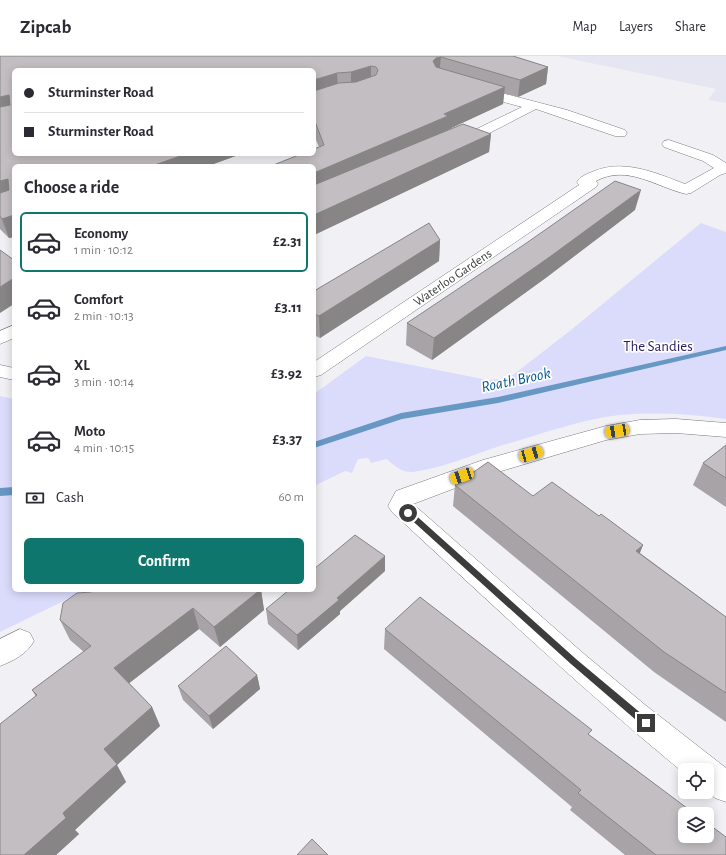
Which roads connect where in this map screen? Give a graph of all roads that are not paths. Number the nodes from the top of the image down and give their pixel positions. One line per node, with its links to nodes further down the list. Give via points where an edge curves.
1 (461, 85): 2 (street, via 512,101)
2 (535, 105): 3 (street); 4 (street)
3 (620, 133)
4 (459, 137)
5 (669, 144): 6 (street, via 708,158)
6 (725, 168): 9 (street, Waterloo Gardens, via 686,190 648,176 622,171 602,172)
7 (12, 331): 8 (street)
8 (0, 338)
9 (316, 370)
10 (0, 371): 11 (street)
11 (12, 374)
12 (726, 430): 13 (street, via 676,426 640,427 606,433 492,466 404,497 400,506 634,714)
13 (695, 763)
14 (714, 778): 15 (street)
15 (726, 787)

